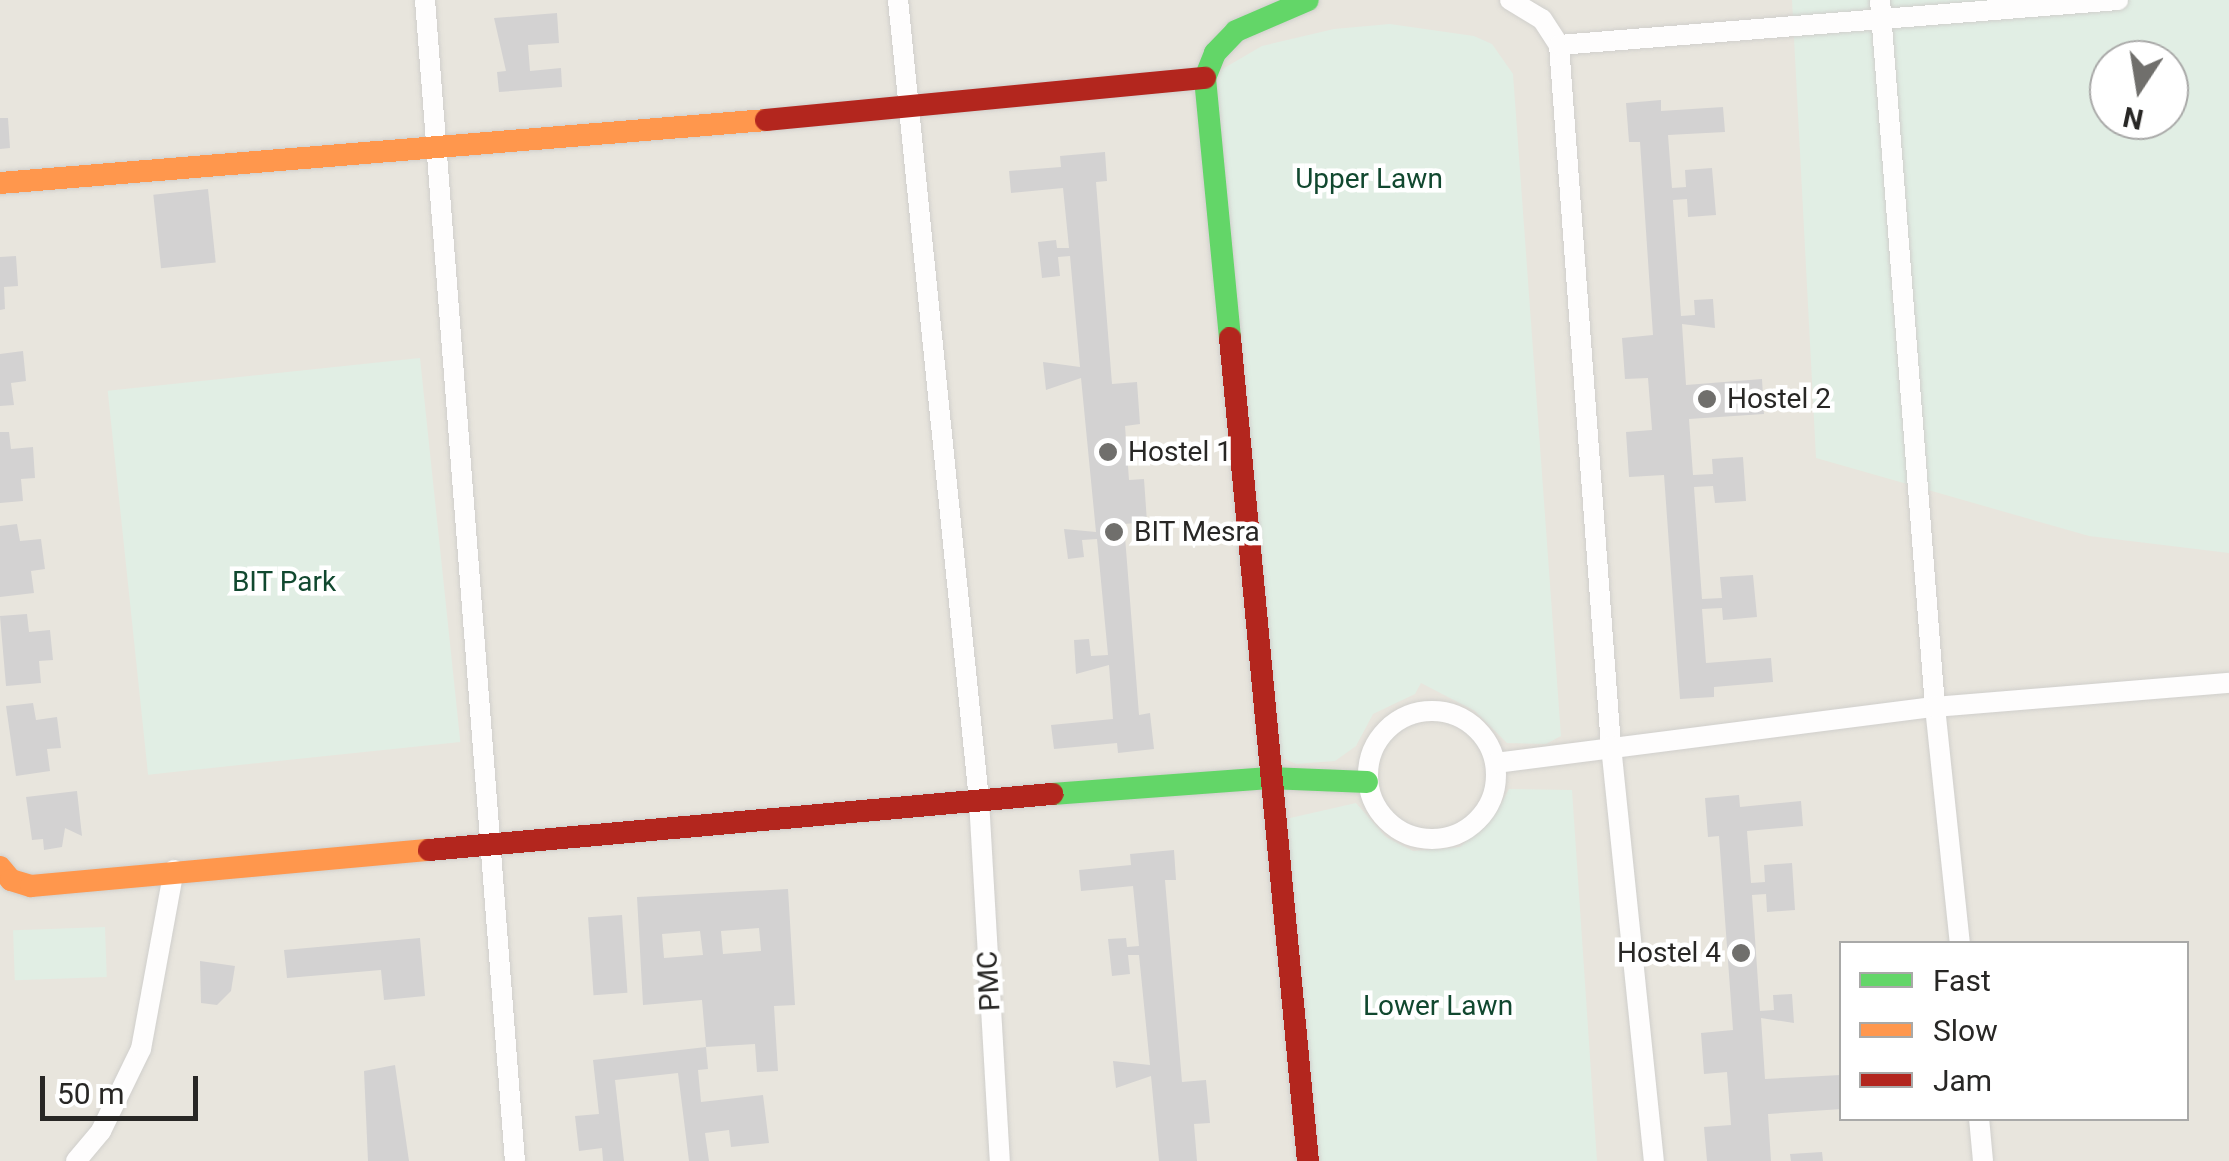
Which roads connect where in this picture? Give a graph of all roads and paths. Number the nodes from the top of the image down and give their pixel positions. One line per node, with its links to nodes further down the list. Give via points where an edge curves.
1 (425, 0): 11 (street)
2 (898, 0): 10 (street, PMC)
3 (1308, 0): 9 (street, via 1236,31)
4 (1510, 0): 8 (street, via 1542,18)
5 (1880, 0): 7 (street)
6 (2118, 0): 7 (street)
7 (1882, 22): 8 (street); 14 (street)
8 (1559, 45): 15 (street)
9 (1205, 78): 10 (street); 17 (street)
10 (907, 104): 11 (street); 19 (street, PMC)
11 (437, 151): 12 (street); 20 (street)
12 (0, 183)
13 (2229, 683): 14 (street)
14 (1935, 708): 15 (street); 25 (street)
15 (1611, 746): 16 (street); 31 (street)
16 (1496, 763): 18 (street, via 1472,724 1424,710 1380,734); 18 (street, via 1494,793 1483,816 1439,840 1391,826)
17 (1269, 778): 18 (street); 19 (street); 30 (street)
18 (1367, 782)
19 (979, 800): 20 (street); 29 (street, PMC)
20 (486, 843): 22 (street); 28 (street)
21 (0, 867): 23 (street, via 11,880)
22 (174, 870): 23 (street); 27 (street, via 141,1049 101,1131)
23 (31, 886): 24 (street)
24 (0, 889)
25 (1960, 941)
26 (1979, 1121): 32 (street)
27 (76, 1161)
28 (515, 1161)
29 (1000, 1161)
30 (1308, 1161)
31 (1654, 1161)
32 (1983, 1161)

